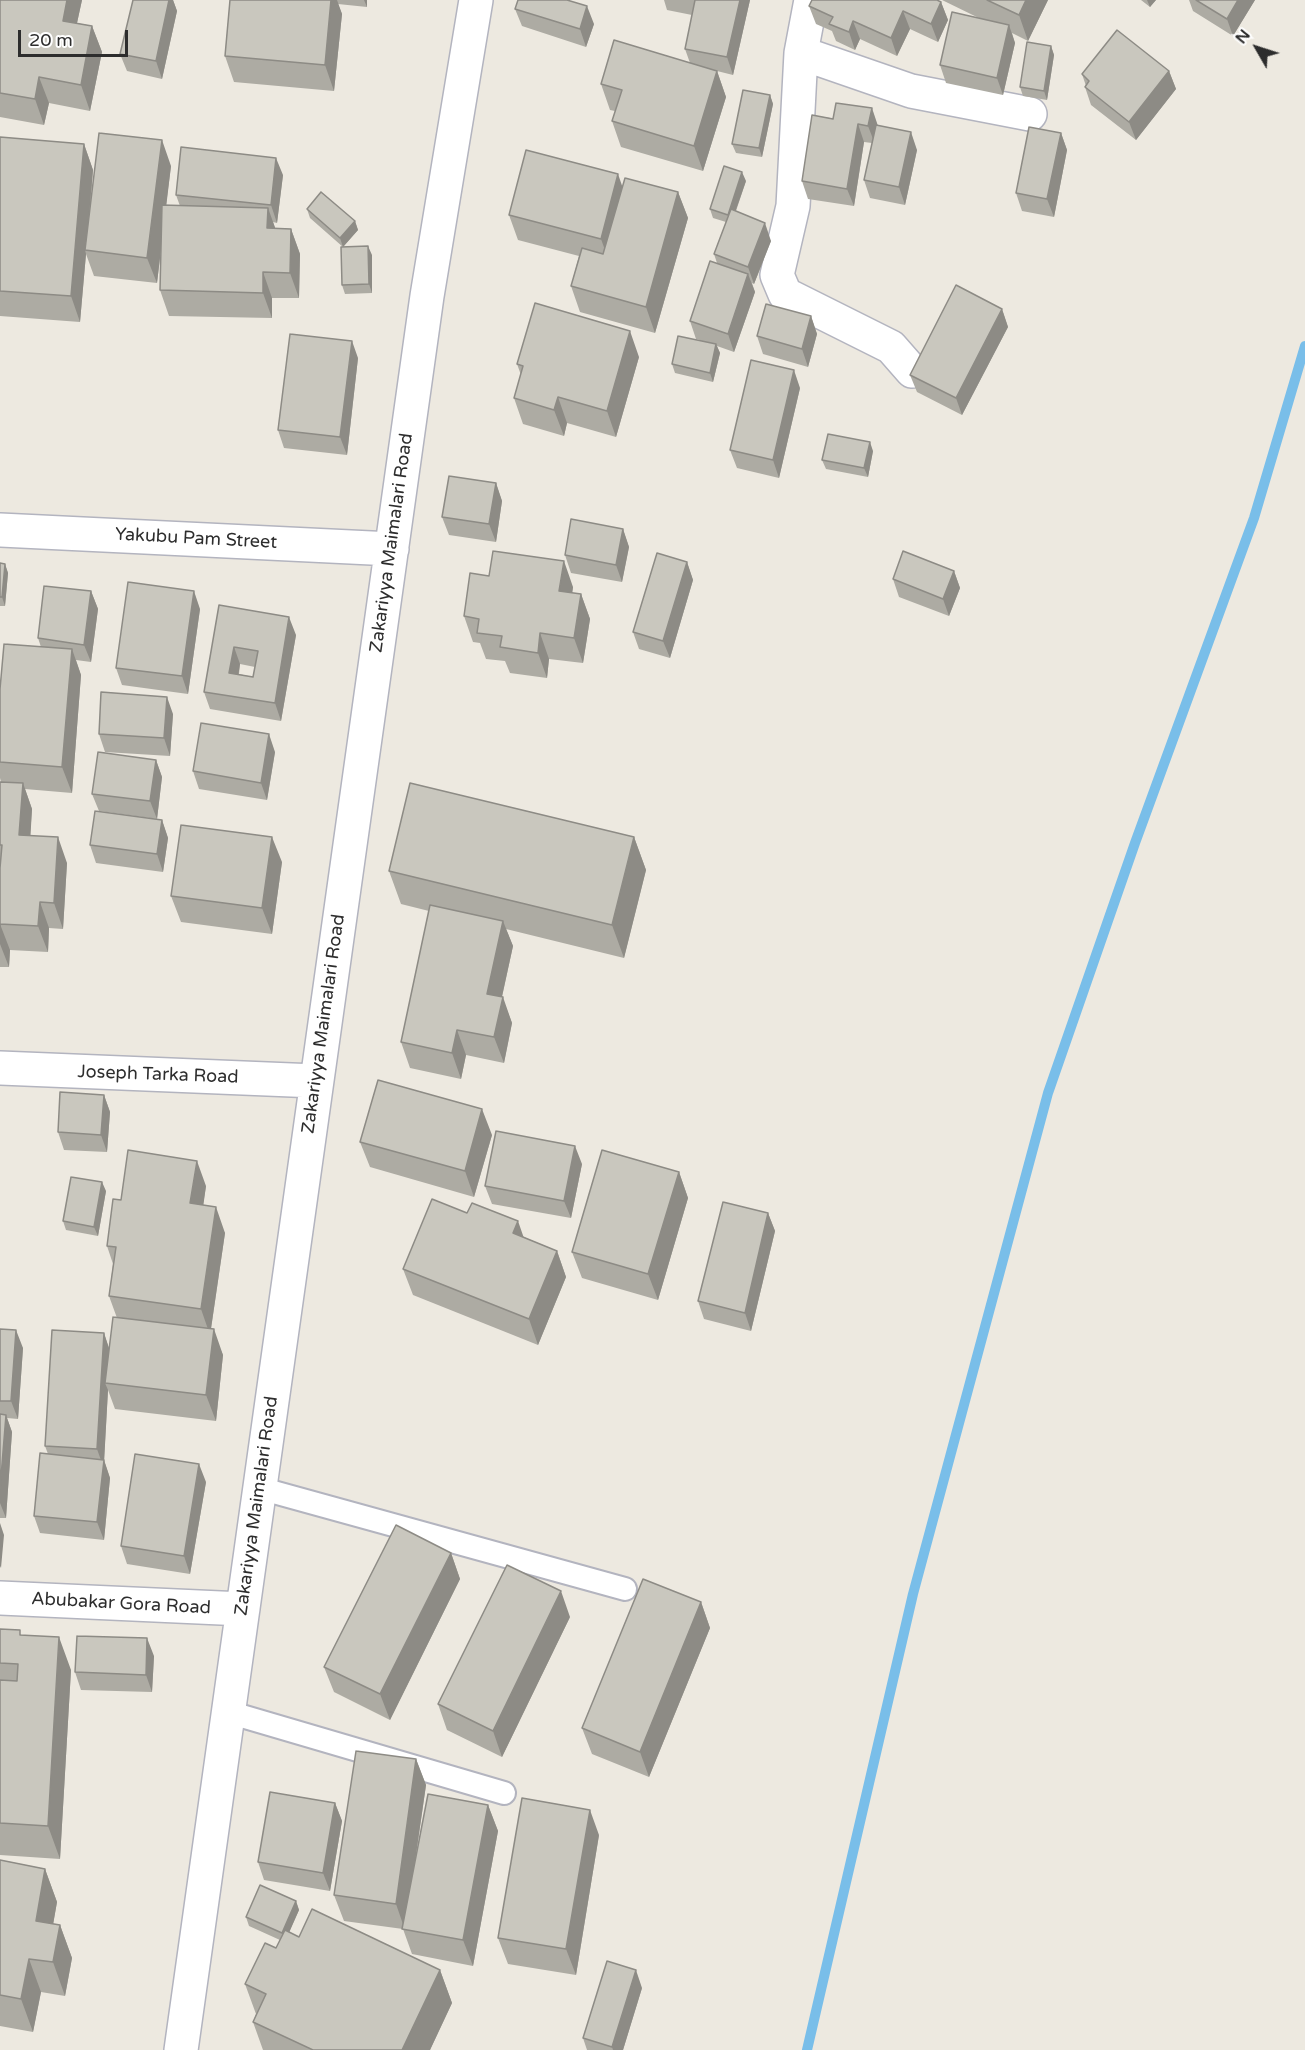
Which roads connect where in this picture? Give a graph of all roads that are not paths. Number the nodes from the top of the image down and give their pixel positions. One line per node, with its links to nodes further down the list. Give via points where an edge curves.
1 (476, 0): 7 (street, Zakariyya Maimalari Road, via 427,296)
2 (811, 0): 3 (street)
3 (801, 53): 4 (street, via 911,91); 5 (street, via 793,206 777,275 785,294 891,347)
4 (1030, 114)
5 (912, 371)
6 (0, 530): 7 (street, Yakubu Pam Street)
7 (392, 549): 9 (street, Zakariyya Maimalari Road)
8 (0, 1068): 9 (street, Joseph Tarka Road)
9 (316, 1081): 10 (street, Zakariyya Maimalari Road)
10 (259, 1488): 11 (lane); 13 (street, Zakariyya Maimalari Road)
11 (625, 1589)
12 (0, 1598): 13 (street, Abubakar Gora Road)
13 (243, 1609): 14 (street, Zakariyya Maimalari Road)
14 (228, 1712): 15 (lane); 16 (street, Zakariyya Maimalari Road)
15 (504, 1793)
16 (181, 2050)

